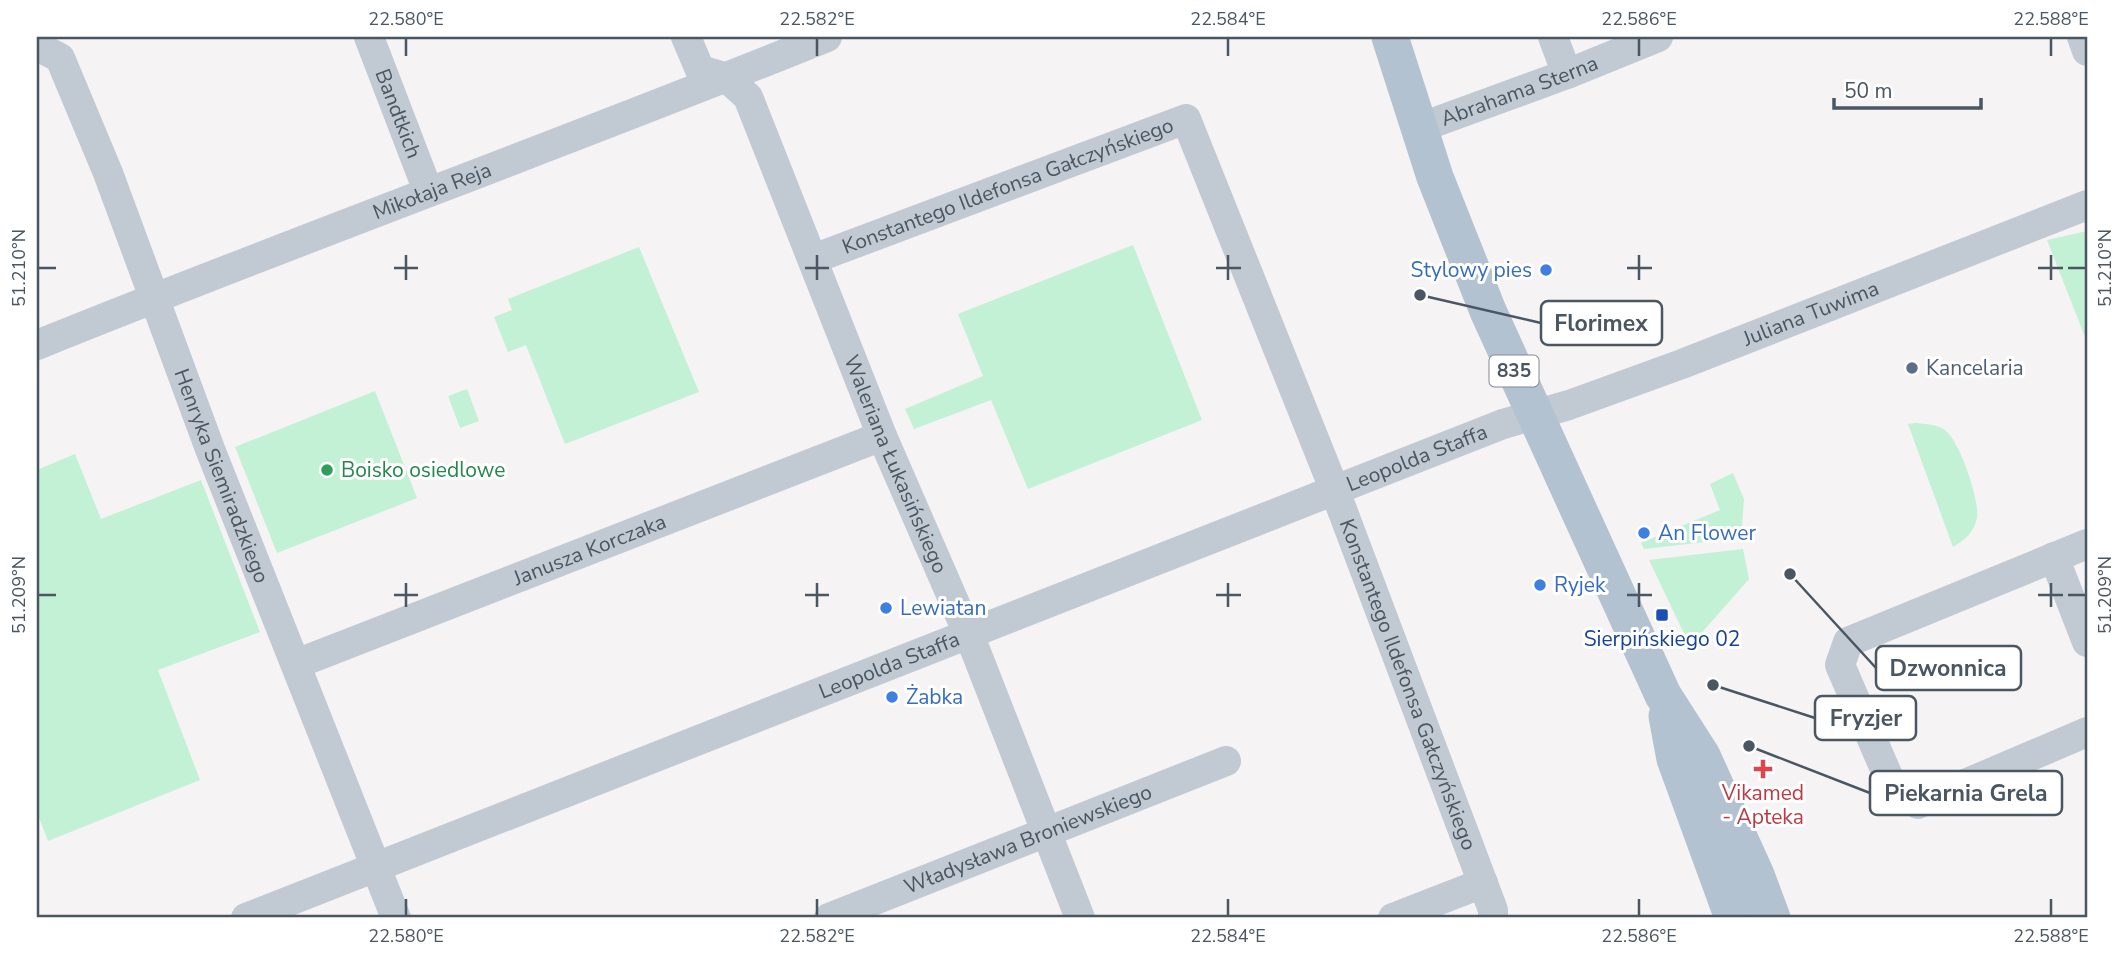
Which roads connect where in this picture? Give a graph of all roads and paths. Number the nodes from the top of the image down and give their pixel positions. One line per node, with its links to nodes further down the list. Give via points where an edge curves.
1 (369, 37): 13 (street, Bandtkich)
2 (686, 37): 11 (street, Waleriana Łukasińskiego, via 700,70)
3 (827, 37): 11 (street, Mikołaja Reja)
4 (1390, 37): 12 (main road, 835)
5 (1553, 37): 10 (street)
6 (1658, 37): 10 (street, Abrahama Sterna)
7 (2083, 37): 8 (street)
8 (2087, 51)
9 (52, 52): 16 (street, Henryka Siemiradzkiego, via 108,173)
10 (1567, 74): 12 (street, Abrahama Sterna)
11 (727, 78): 13 (street, Mikołaja Reja); 15 (street, Waleriana Łukasińskiego, via 748,97)
12 (1419, 128): 18 (main road, 835, via 1469,266)
13 (428, 191): 16 (street, Mikołaja Reja)
14 (2087, 205): 18 (street, Juliana Tuwima, via 1682,364)
15 (813, 259): 19 (street, Waleriana Łukasińskiego); 20 (street, Konstantego Ildefonsa Gałczyńskiego, via 1186,119)
16 (155, 298): 17 (street, Mikołaja Reja); 25 (street, Henryka Siemiradzkiego)
17 (37, 345)
18 (1534, 414): 20 (street, Leopolda Staffa); 26 (main road, 835)
19 (883, 436): 23 (street, Waleriana Łukasińskiego); 25 (street, Janusza Korczaka)
20 (1335, 491): 23 (street, Leopolda Staffa); 31 (street, Konstantego Ildefonsa Gałczyńskiego)
21 (2087, 544): 22 (street)
22 (2054, 557): 24 (street); 27 (street, via 1848,642 1840,665 1894,790 1918,804)
23 (968, 636): 29 (street, Waleriana Łukasińskiego); 30 (street, Leopolda Staffa)
24 (2087, 642)
25 (296, 664): 30 (street, Henryka Siemiradzkiego)
26 (1664, 695): 38 (main road, 835, via 1675,759); 39 (main road, 835, via 1702,756)
27 (2087, 732)
28 (1226, 761): 29 (street, Władysława Broniewskiego)
29 (1045, 832): 34 (street, Władysława Broniewskiego); 35 (street, Waleriana Łukasińskiego)
30 (375, 867): 32 (street, Leopolda Staffa); 33 (street, Henryka Siemiradzkiego)
31 (1483, 883): 36 (street); 37 (street, Konstantego Ildefonsa Gałczyńskiego)
32 (246, 918)
33 (396, 918)
34 (829, 918)
35 (1080, 918)
36 (1393, 918)
37 (1493, 918)
38 (1733, 918)
39 (1772, 918)

